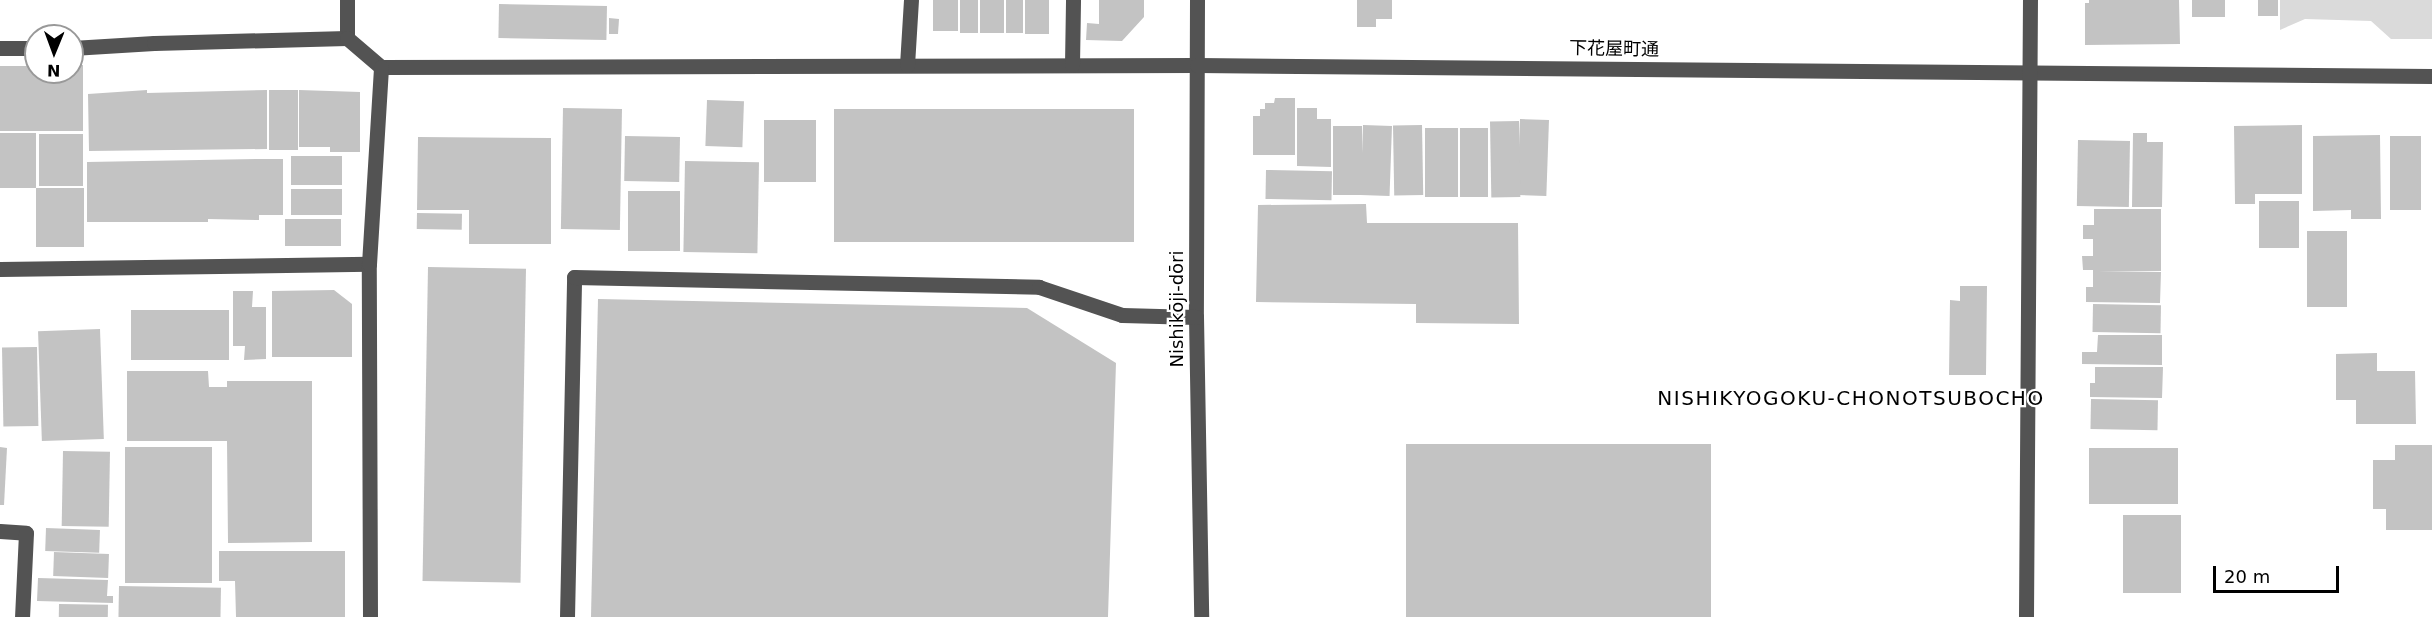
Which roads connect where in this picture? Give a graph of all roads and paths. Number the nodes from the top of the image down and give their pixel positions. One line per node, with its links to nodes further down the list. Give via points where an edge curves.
1 (347, 0): 6 (street)
2 (911, 0): 11 (street)
3 (1073, 0): 12 (street)
4 (1197, 0): 10 (street, Nishikōji-dōri)
5 (2030, 0): 14 (street)
6 (347, 39): 9 (street); 13 (street)
7 (0, 48): 8 (street)
8 (24, 48)
9 (84, 48)
10 (1197, 64): 12 (street, 下花屋町通); 14 (street, 下花屋町通); 18 (street, Nishikōji-dōri)
11 (908, 65): 12 (street, 下花屋町通); 13 (street, 下花屋町通)
12 (1072, 65)
13 (381, 67): 16 (street)
14 (2031, 72): 15 (street, 下花屋町通); 24 (street)
15 (2432, 76)
16 (369, 264): 17 (street); 21 (street)
17 (0, 269)
18 (1196, 317): 22 (street, via 1122,315 1039,287 574,277); 23 (street, Nishikōji-dōri)
19 (0, 531): 20 (street, via 26,533)
20 (22, 617)
21 (370, 617)
22 (567, 617)
23 (1201, 617)
24 (2026, 617)

